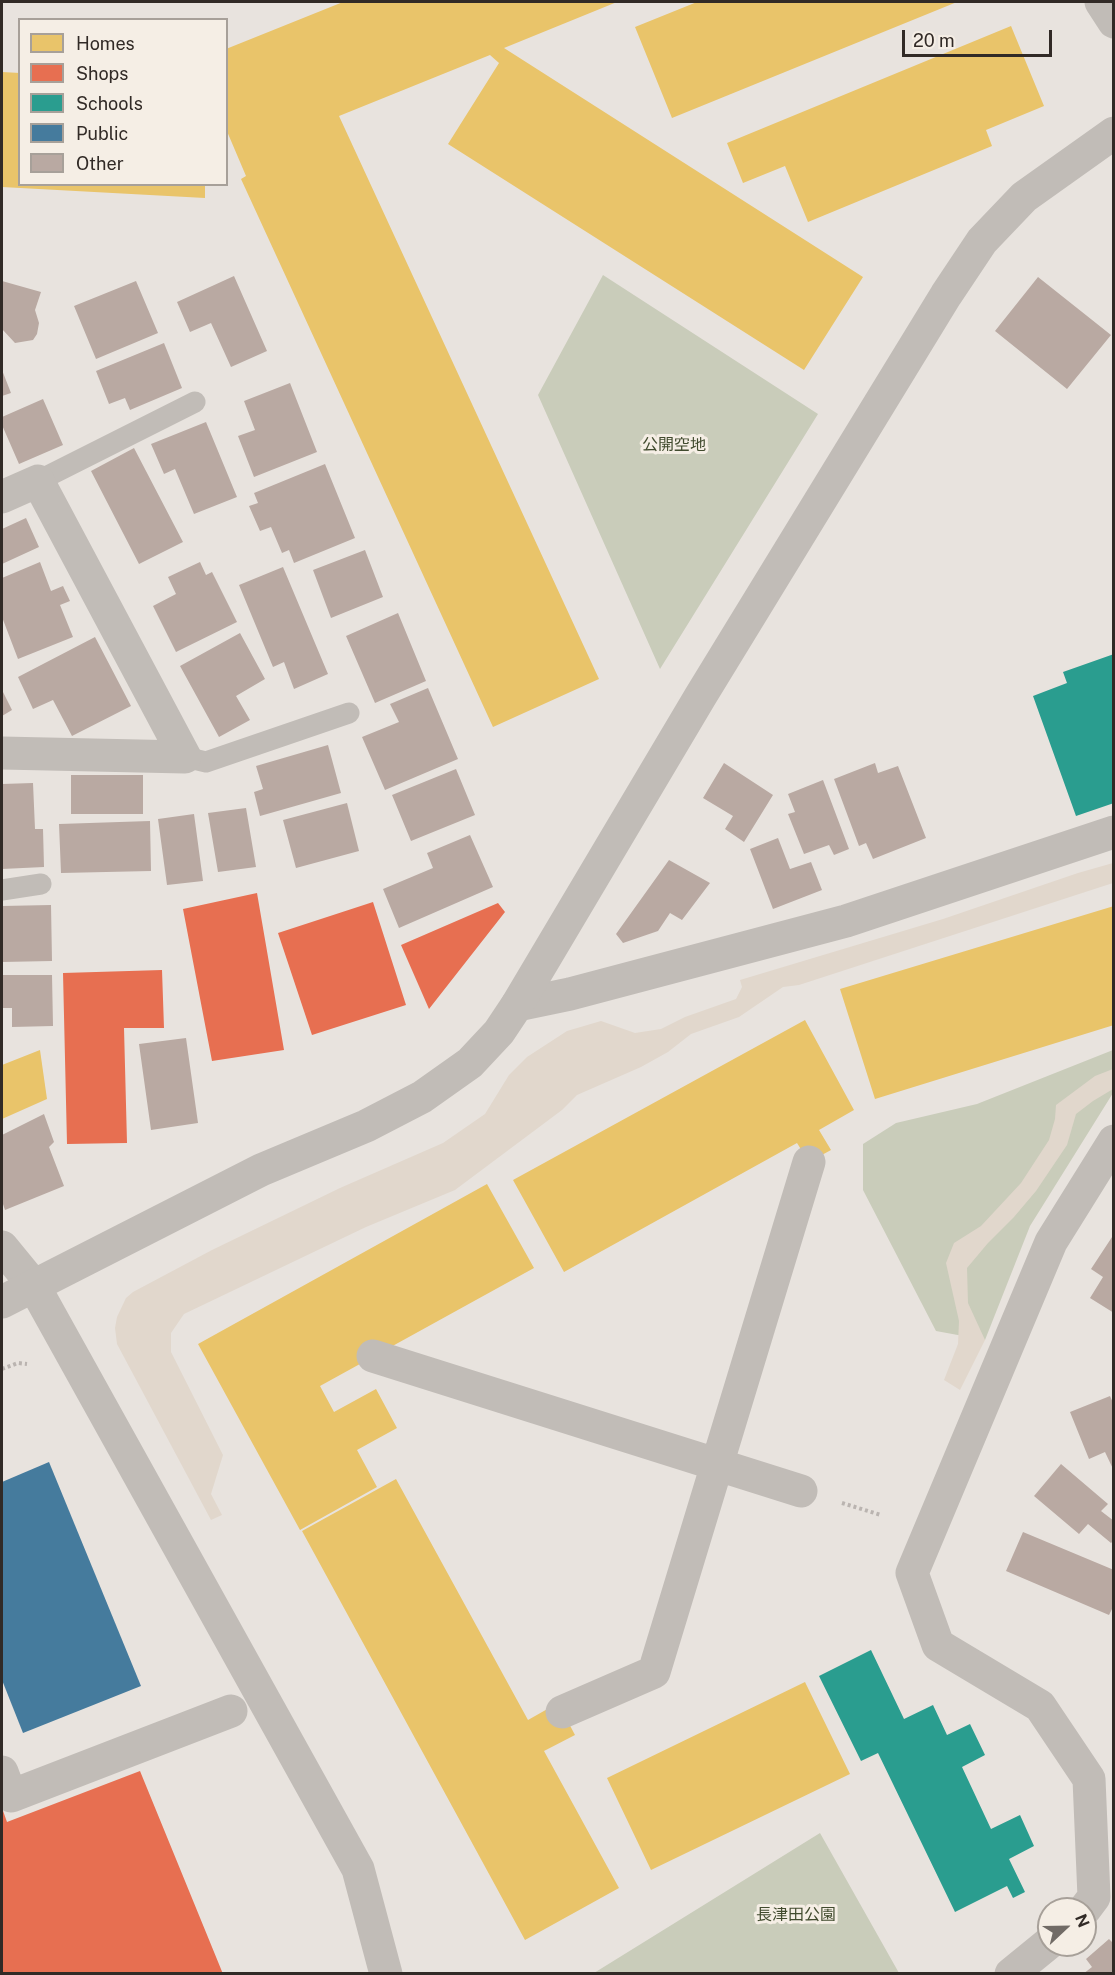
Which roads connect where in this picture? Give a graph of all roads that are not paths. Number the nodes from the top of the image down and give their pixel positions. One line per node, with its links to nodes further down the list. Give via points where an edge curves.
1 (1101, 2): 2 (street)
2 (1113, 22)
3 (1113, 133): 13 (street, via 1024,196 982,241 700,697)
4 (195, 402): 5 (lane)
5 (38, 481): 6 (street); 9 (street)
6 (2, 497)
7 (349, 713): 9 (lane, via 206,762)
8 (2, 753): 9 (street)
9 (185, 757)
10 (1113, 832): 13 (street, via 846,921)
11 (41, 884): 12 (lane)
12 (2, 890)
13 (517, 1005): 17 (street, via 499,1032 470,1063 422,1097 366,1126 261,1170)
14 (1113, 1141): 25 (street, via 1051,1242 912,1574 938,1645 1040,1706 1089,1779)
15 (809, 1162): 20 (street)
16 (2, 1247): 17 (street)
17 (34, 1286): 18 (street); 27 (street, via 358,1869)
18 (2, 1302)
19 (373, 1356): 20 (street)
20 (717, 1464): 21 (street); 23 (street, via 654,1672)
21 (801, 1491)
22 (231, 1711): 24 (street, via 11,1796)
23 (562, 1712)
24 (2, 1772)
25 (1097, 1897)
26 (1037, 1953): 28 (street)
27 (386, 1974)
28 (1011, 1974)

